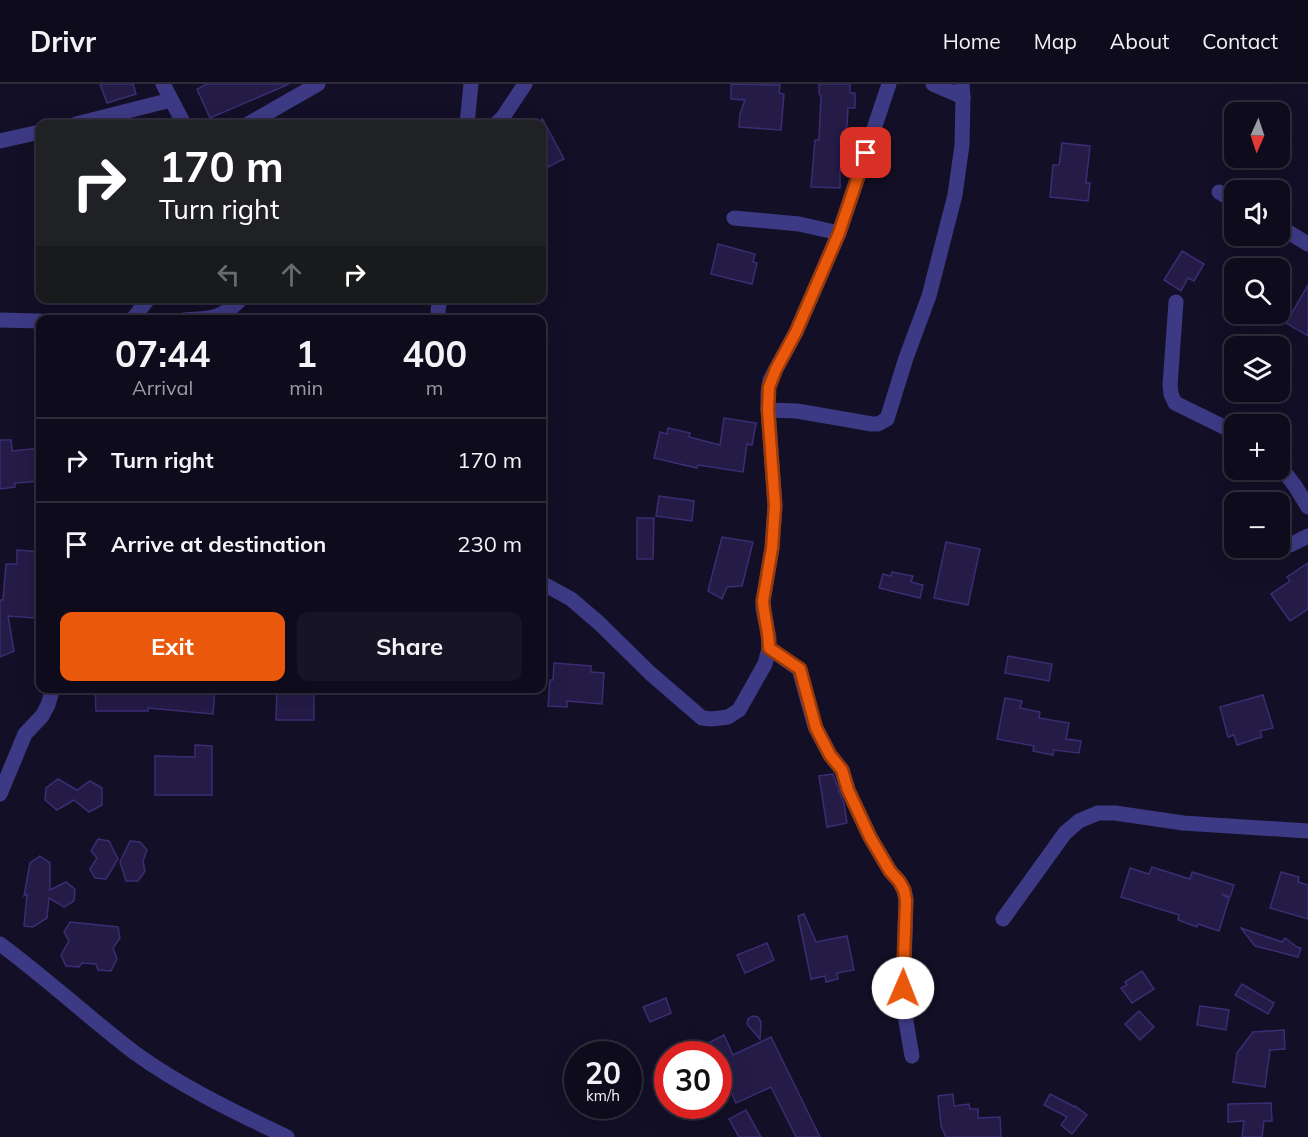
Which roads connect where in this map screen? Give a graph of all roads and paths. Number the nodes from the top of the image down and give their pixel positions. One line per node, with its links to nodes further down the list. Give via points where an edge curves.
1 (163, 84): 8 (street)
2 (318, 84): 11 (street)
3 (471, 84): 12 (street)
4 (525, 84): 13 (street)
5 (890, 84): 19 (street)
6 (933, 84): 7 (street)
7 (962, 91): 29 (street, via 962,145 955,195 929,296 887,419 872,424)
8 (171, 100): 9 (street); 10 (street)
9 (92, 120)
10 (182, 120)
11 (255, 120)
12 (467, 120)
13 (500, 120)
14 (36, 133): 15 (street)
15 (0, 141)
16 (1219, 192): 17 (street)
17 (1224, 195)
18 (734, 218): 19 (street, via 799,224)
19 (839, 233): 29 (street, via 796,332 770,380)
20 (1290, 233): 21 (street)
21 (1308, 244)
22 (145, 303): 25 (street)
23 (237, 303): 26 (street)
24 (1176, 303): 30 (street, via 1170,385 1174,403)
25 (136, 315)
26 (220, 315)
27 (0, 320): 28 (street)
28 (36, 321)
29 (768, 410): 36 (street, via 775,506 763,601)
30 (1224, 427)
31 (1290, 479): 32 (street)
32 (1308, 507)
33 (1308, 536): 34 (street)
34 (1290, 545)
35 (546, 585): 36 (street, via 571,599 702,718 720,719 739,710 765,664)
36 (769, 648): 42 (street, via 800,669 816,728 842,770 870,837 904,890 903,1004)
37 (52, 693): 38 (street, via 42,716 24,734)
38 (0, 794)
39 (1308, 831): 40 (street, via 1098,813 1079,821 1065,833)
40 (1003, 919)
41 (0, 944): 43 (street, via 136,1053 188,1087)
42 (912, 1056)
43 (287, 1137)

